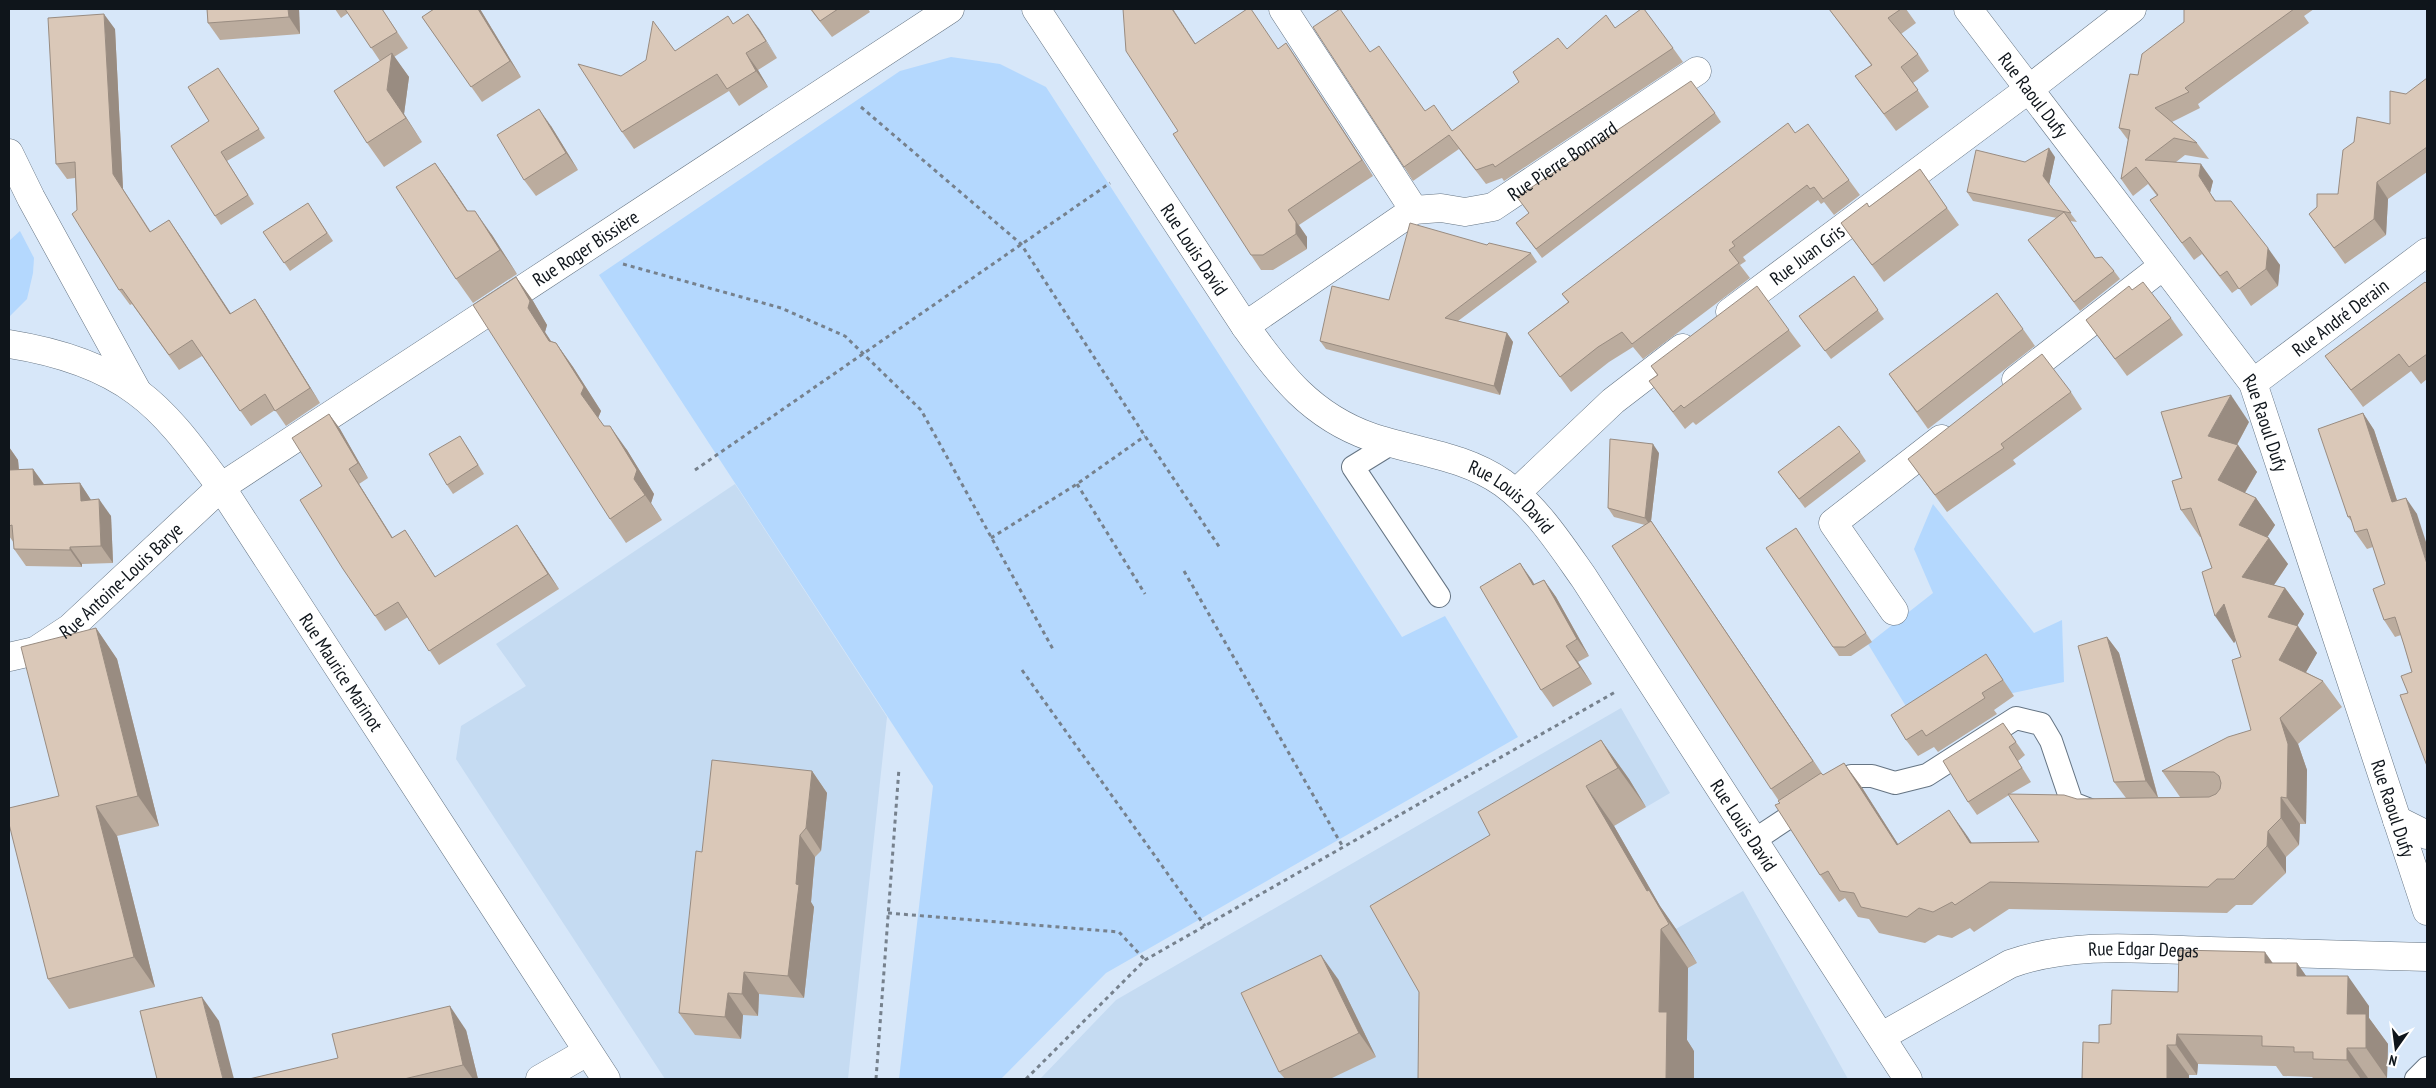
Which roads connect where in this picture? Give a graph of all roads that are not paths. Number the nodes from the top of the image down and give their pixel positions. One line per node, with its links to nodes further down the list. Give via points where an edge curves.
1 (950, 9): 19 (street, Rue Roger Bissière)
2 (1036, 9): 12 (street, Rue Louis David)
3 (1283, 9): 9 (street)
4 (1968, 9): 7 (street, Rue Raoul Dufy)
5 (2132, 9): 7 (street, Rue Juan Gris)
6 (1697, 71): 9 (street, Rue Pierre Bonnard, via 1493,206 1465,212 1442,208)
7 (2029, 89): 11 (street, Rue Raoul Dufy); 20 (street, Rue Juan Gris, via 1613,401)
8 (9, 153): 15 (street)
9 (1414, 210): 12 (street)
10 (2427, 252): 14 (street, Rue André Derain)
11 (2163, 266): 14 (street, Rue Raoul Dufy); 16 (street)
12 (1245, 326): 18 (street, Rue Louis David, via 1282,377 1315,407 1332,420)
13 (9, 344): 15 (street, Rue Maurice Marinot, via 85,364)
14 (2252, 384): 25 (street, Rue Raoul Dufy)
15 (138, 392): 19 (street, Rue Maurice Marinot, via 163,416)
16 (1998, 394)
17 (1959, 425): 22 (street, via 1833,523)
18 (1392, 443): 20 (street, Rue Louis David, via 1458,460); 21 (lane, via 1353,466)
19 (221, 487): 23 (street, Rue Antoine-Louis Barye, via 70,628 35,651); 31 (street, Rue Maurice Marinot)
20 (1516, 493): 27 (street, Rue Louis David, via 1558,541)
21 (1439, 596)
22 (1894, 611)
23 (9, 657)
24 (2114, 812): 27 (lane, via 2095,812 2072,803 2051,741 2041,724 2016,718 1927,775 1895,783 1872,776 1851,776)
25 (2397, 820): 26 (street); 28 (street, Rue Raoul Dufy)
26 (2427, 835)
27 (1753, 841): 30 (street, Rue Louis David)
28 (2427, 910)
29 (2427, 957): 30 (street, Rue Edgar Degas, via 2088,948 2059,951 2010,964)
30 (1882, 1036): 35 (street, Rue Louis David)
31 (587, 1052): 33 (street); 34 (street, Rue Maurice Marinot)
32 (2427, 1068): 36 (lane)
33 (540, 1079)
34 (606, 1079)
35 (1908, 1079)
36 (2416, 1079)

